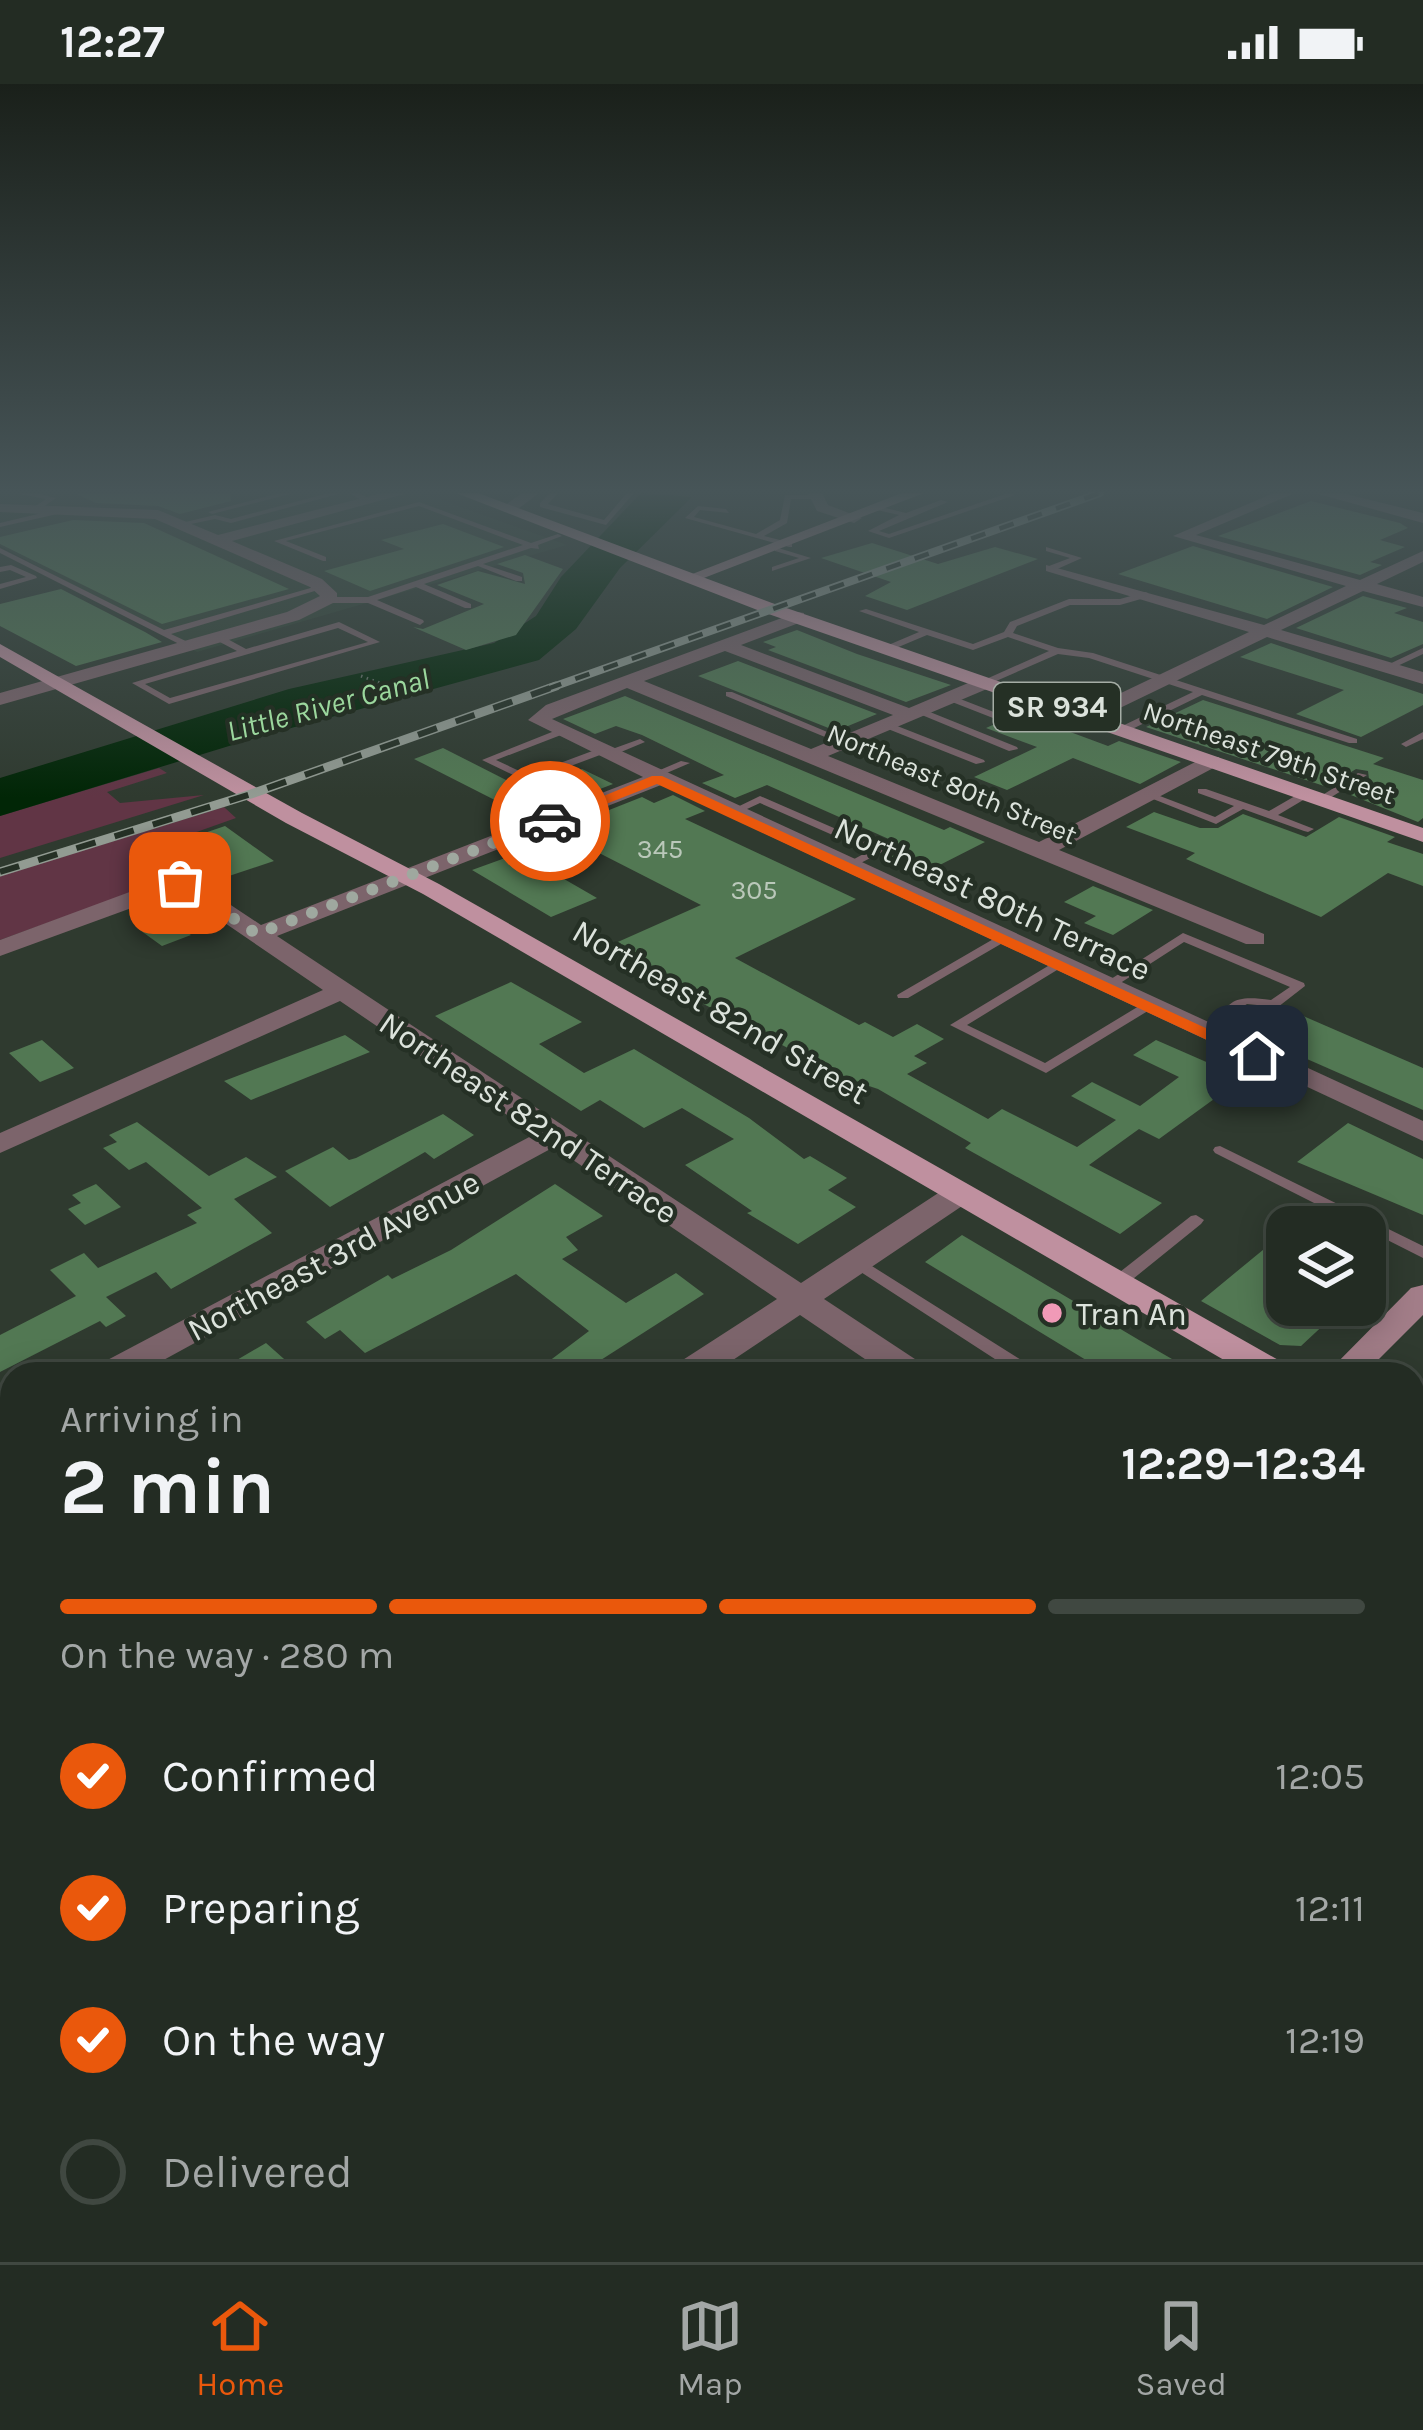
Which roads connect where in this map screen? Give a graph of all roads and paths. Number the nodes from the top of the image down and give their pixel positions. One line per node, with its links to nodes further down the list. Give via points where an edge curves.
1 (88, 595): 15 (lane)
2 (328, 595): 8 (lane); 15 (lane); 17 (street)
3 (387, 595): 8 (lane)
4 (443, 595): 9 (lane)
5 (736, 595): 11 (main road, Northeast 79th Street / SR 934)
6 (1144, 595): 13 (street); 16 (lane, via 1069,602 1013,624)
7 (1342, 595): 13 (street)
8 (369, 600): 12 (lane)
9 (468, 605)
10 (863, 611): 14 (lane)
11 (798, 617): 18 (street); 20 (main road, Northeast 79th Street / SR 934)
12 (420, 622)
13 (1265, 631): 25 (street); 28 (street)
14 (927, 632): 16 (lane, via 973,647); 20 (lane)
15 (164, 633): 19 (lane)
16 (1008, 634): 22 (lane)
17 (219, 638): 19 (street); 24 (lane)
18 (725, 645): 29 (street); 39 (street)
19 (189, 646): 31 (street)
20 (889, 648): 30 (main road, Northeast 79th Street / SR 934)
21 (0, 649): 31 (main road, Northeast 82nd Street)
22 (1058, 651): 28 (lane); 30 (lane)
23 (1423, 651): 25 (lane)
24 (245, 652): 24 (lane, via 137,683 169,701 376,642 338,625)
25 (1388, 668): 27 (street)
26 (362, 676): 35 (path)
27 (1423, 678)
28 (1165, 679): 32 (lane); 34 (street)
29 (627, 681): 43 (street, via 546,712); 52 (street, Northeast 80th Street)
30 (987, 682): 37 (street); 41 (main road, Northeast 79th Street / SR 934)
31 (58, 683): 36 (street); 67 (main road, Northeast 82nd Street)
32 (1202, 691): 38 (lane); 46 (lane)
33 (729, 694): 48 (lane)
34 (1133, 695): 38 (lane); 41 (street)
35 (415, 696)
36 (0, 698)
37 (950, 698): 39 (street); 40 (lane)
38 (1168, 707): 44 (lane)
39 (916, 713): 42 (street); 50 (lane)
40 (996, 716)
41 (1086, 717): 44 (main road, Northeast 79th Street / SR 934)
42 (886, 725): 48 (street); 54 (lane)
43 (548, 726): 51 (street, Northeast 80th Terrace); 51 (lane, via 487,760 528,779)
44 (1122, 730): 53 (main road, Northeast 79th Street / SR 934)
45 (1423, 735): 49 (lane)
46 (1353, 741)
47 (640, 742): 51 (lane)
48 (846, 742): 52 (street)
49 (1406, 744)
50 (1013, 749)
51 (602, 754): 57 (street, Northeast 80th Terrace)
52 (814, 755): 65 (street, Northeast 80th Street)
53 (1212, 761): 59 (street); 60 (main road, Northeast 79th Street / SR 934)
54 (980, 762)
55 (685, 763): 57 (lane)
56 (1362, 775): 60 (lane)
57 (654, 777): 67 (street); 70 (street, Northeast 80th Terrace)
58 (1202, 790): 61 (lane)
59 (1148, 795): 61 (lane, via 1216,821); 65 (street)
60 (1314, 797): 62 (lane); 64 (main road, Northeast 79th Street / SR 934)
61 (1243, 806): 62 (lane)
62 (1270, 815): 63 (lane)
63 (1308, 829)
64 (1423, 836)
65 (1040, 851): 71 (street, Northeast 80th Street)
66 (146, 859): 68 (street, Northeast 82nd Terrace)
67 (409, 876): 69 (street); 83 (main road, Northeast 82nd Street)
68 (180, 883): 69 (street, Northeast 82nd Terrace); 72 (street)
69 (257, 934): 75 (street, Northeast 82nd Terrace)
70 (1002, 938): 73 (street, Northeast 80th Terrace); 76 (lane)
71 (1255, 939)
72 (0, 949)
73 (1058, 964): 74 (street, Northeast 80th Terrace); 77 (lane, via 957,1025 1046,1069)
74 (1106, 986): 77 (street, Northeast 80th Terrace); 78 (lane, via 1183,937 1299,986 1273,1004 1245,1000)
75 (342, 992): 80 (street, Northeast 82nd Terrace); 81 (street)
76 (903, 995)
77 (1149, 1006): 78 (street, Northeast 80th Terrace)
78 (1215, 1037): 79 (street, Northeast 80th Terrace)
79 (1423, 1132)
80 (556, 1135): 89 (street, Northeast 82nd Terrace); 90 (street, Northeast 3rd Avenue)
81 (0, 1144)
82 (1220, 1150): 85 (lane)
83 (960, 1193): 86 (street); 87 (main road, Northeast 82nd Street)
84 (1196, 1220): 87 (lane)
85 (1423, 1253)
86 (856, 1261): 89 (street); 93 (lane)
87 (1117, 1283): 94 (main road, Northeast 82nd Street)
88 (1423, 1296): 95 (street)
89 (799, 1299): 91 (street); 92 (street, Northeast 82nd Terrace)
90 (132, 1362)
91 (705, 1362)
92 (895, 1362)
93 (1012, 1362)
94 (1254, 1362)
95 (1355, 1362)

